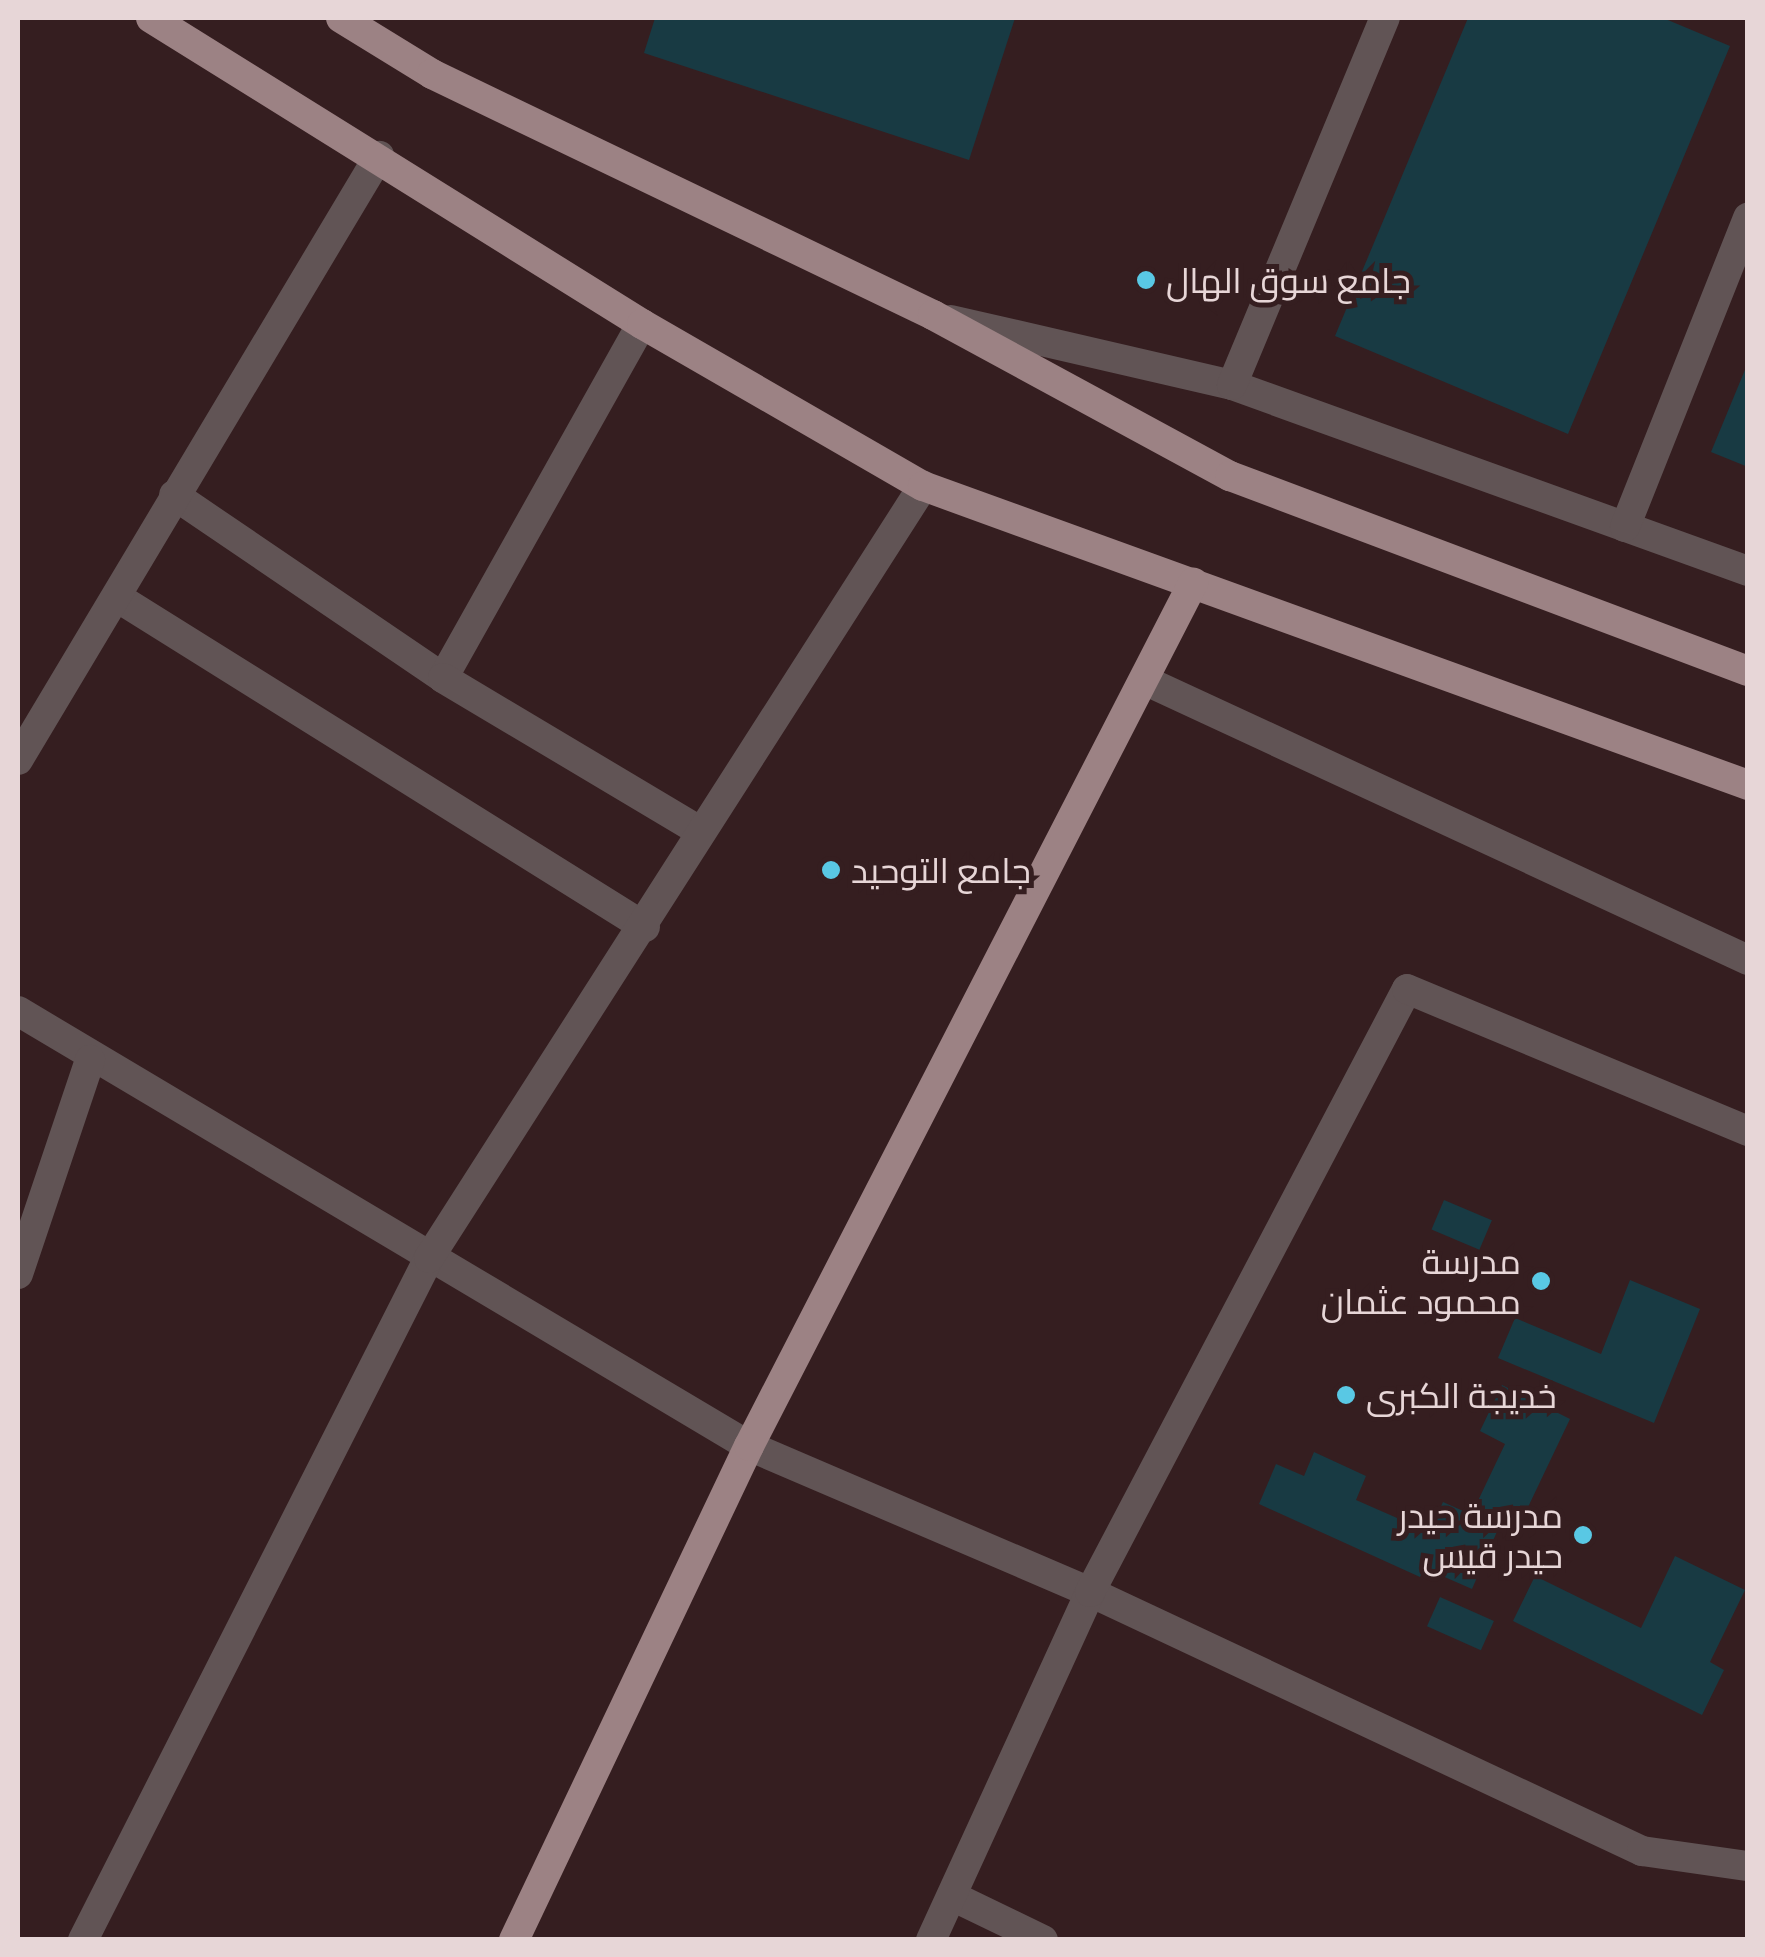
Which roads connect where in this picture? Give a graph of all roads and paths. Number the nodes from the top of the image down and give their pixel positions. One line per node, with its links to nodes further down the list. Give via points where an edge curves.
1 (151, 18): 4 (main road)
2 (342, 18): 6 (main road, via 432,74)
3 (1385, 18): 8 (street)
4 (379, 156): 7 (main road); 10 (street)
5 (1748, 218): 11 (street)
6 (933, 316): 8 (street); 15 (main road, via 1230,476)
7 (642, 324): 9 (main road); 16 (street)
8 (1232, 385): 11 (street)
9 (923, 486): 13 (main road); 20 (street)
10 (174, 495): 14 (street); 16 (street)
11 (1625, 526): 12 (street)
12 (1748, 571)
13 (1193, 583): 17 (main road); 19 (main road)
14 (120, 599): 18 (street); 21 (street)
15 (1748, 671)
16 (443, 678): 20 (street)
17 (1144, 680): 22 (street); 28 (main road)
18 (18, 760)
19 (1748, 786)
20 (701, 832): 21 (street)
21 (646, 927): 26 (street)
22 (1748, 960)
23 (18, 1011): 24 (street)
24 (90, 1060): 26 (street); 27 (street)
25 (1748, 1130): 29 (street, via 1407,989)
26 (429, 1258): 28 (street); 32 (street)
27 (18, 1274)
28 (750, 1446): 29 (street); 33 (main road)
29 (1090, 1592): 30 (street, via 1642,1851); 31 (street)
30 (1748, 1866)
31 (952, 1896): 34 (street); 35 (street)
32 (83, 1940)
33 (514, 1940)
34 (931, 1940)
35 (1043, 1940)

